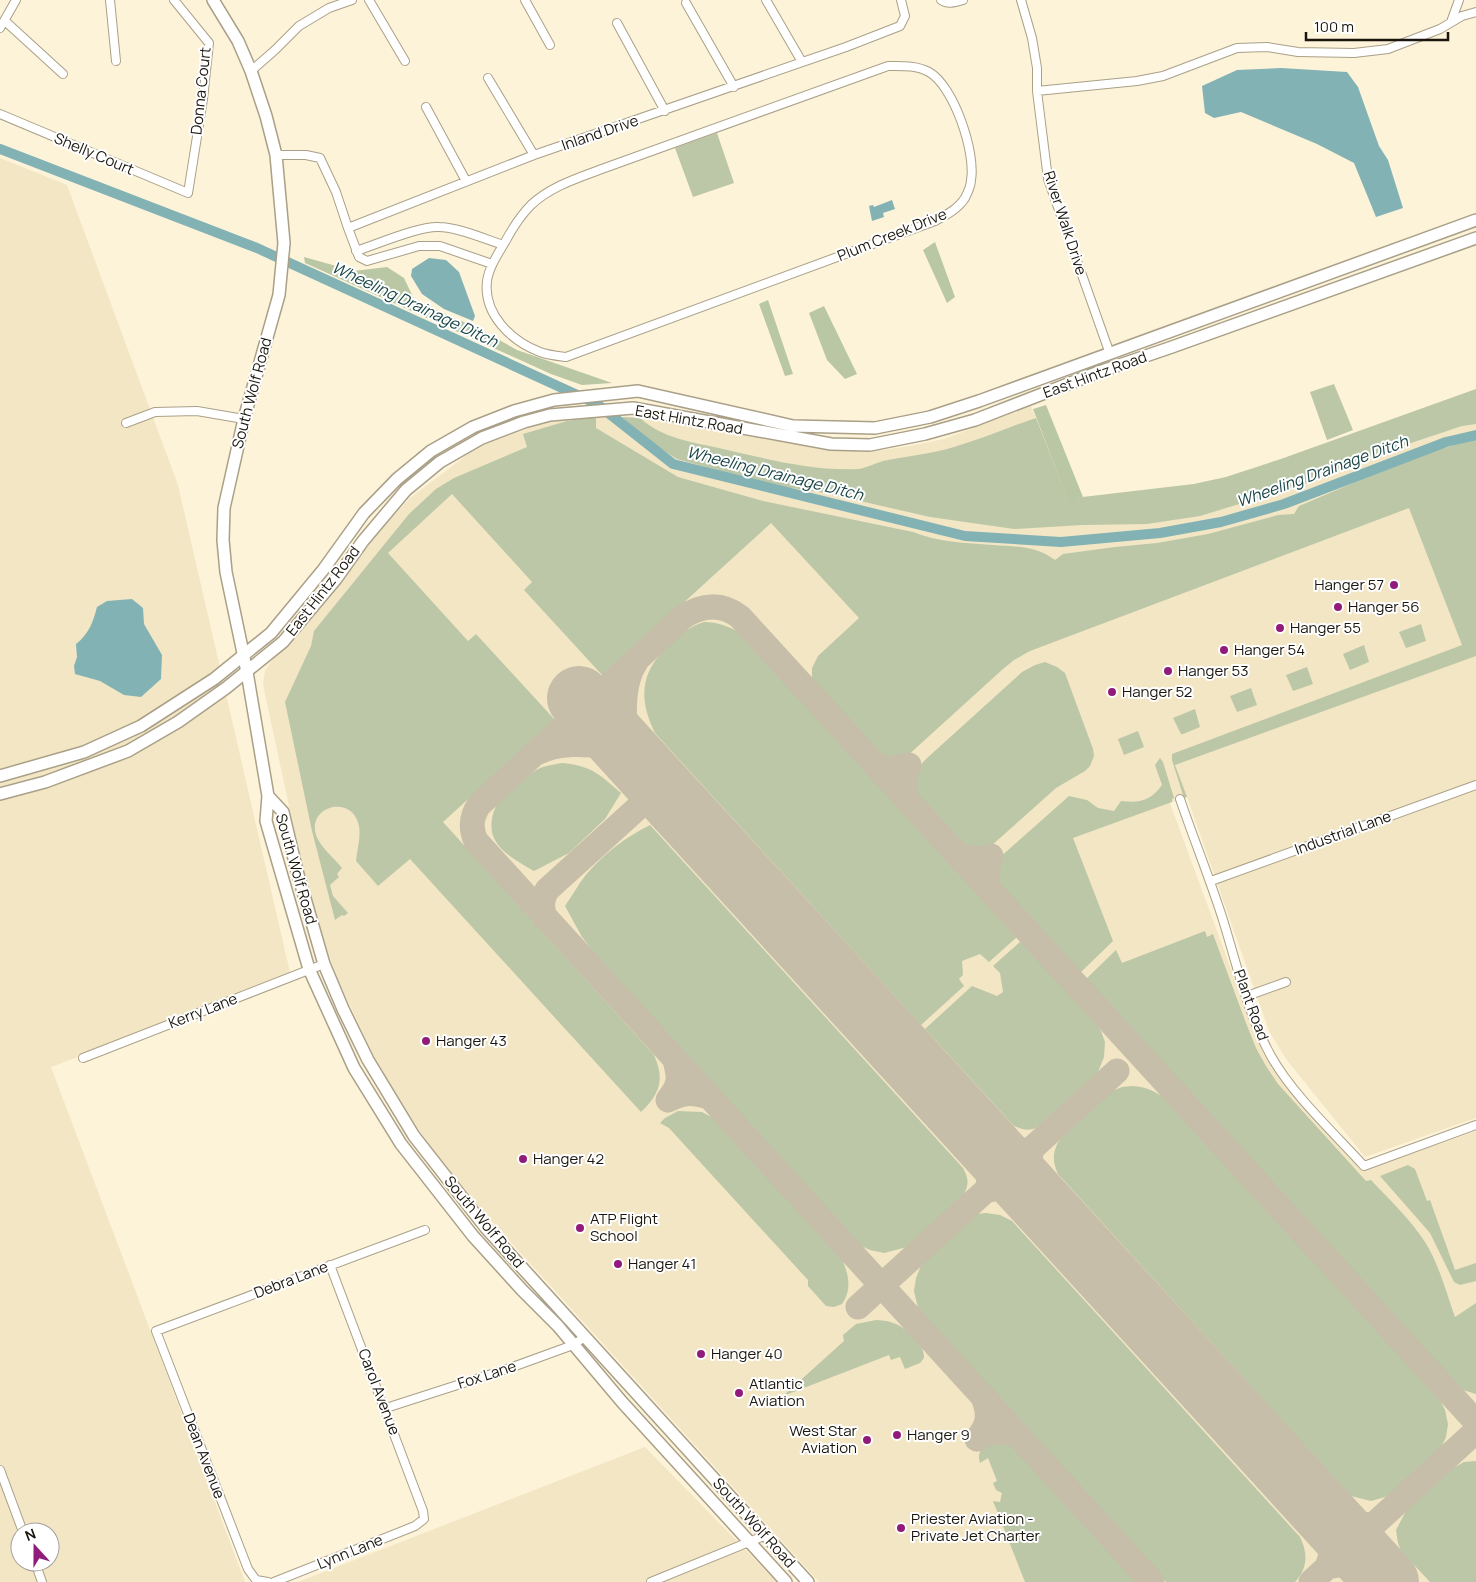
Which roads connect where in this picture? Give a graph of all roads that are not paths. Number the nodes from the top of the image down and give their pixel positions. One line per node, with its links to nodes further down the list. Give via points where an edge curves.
1 (16, 0): 18 (street)
2 (110, 0): 20 (street)
3 (174, 0): 34 (street, Donna Court, via 208,43)
4 (213, 0): 23 (main road, South Wolf Road, via 238,41)
5 (352, 0): 23 (street, via 329,8 299,26)
6 (370, 0): 21 (street)
7 (525, 0): 19 (street)
8 (766, 0): 22 (street)
9 (901, 0): 22 (street, Inland Drive, via 905,16 900,26)
10 (941, 0): 11 (street, via 953,3)
11 (963, 0)
12 (1021, 0): 27 (street, River Walk Drive, via 1032,38)
13 (1459, 0): 16 (street)
14 (686, 3): 26 (street)
15 (1476, 12): 16 (street)
16 (1450, 22): 27 (street, via 1388,49 1354,53 1236,48 1163,76)
17 (617, 23): 29 (street)
18 (2, 25): 24 (street)
19 (550, 45)
20 (116, 61)
21 (405, 61)
22 (802, 62): 26 (street, Inland Drive)
23 (251, 71): 31 (main road, South Wolf Road)
24 (63, 74)
25 (488, 78): 32 (street)
26 (734, 86): 29 (street, Inland Drive)
27 (1037, 91): 41 (street, River Walk Drive, via 1048,179)
28 (426, 107): 33 (street)
29 (665, 111): 32 (street, Inland Drive)
30 (0, 114): 34 (street, Shelly Court)
31 (276, 155): 36 (street, via 320,158); 42 (main road, South Wolf Road, via 284,243 279,294)
32 (534, 156): 33 (street, Inland Drive)
33 (466, 181): 36 (street, Inland Drive)
34 (188, 193)
35 (1476, 220): 41 (main road, East Hintz Road)
36 (348, 228): 39 (street)
37 (1476, 238): 45 (main road, East Hintz Road, via 1099,372 975,420 925,434 870,444 832,444 633,408 550,415 524,422 482,438 440,462 406,490 283,642)
38 (503, 245): 39 (street, via 439,227 418,230); 40 (street, Plum Creek Drive); 40 (street, Plum Creek Drive, via 521,216 552,189 888,66 909,66 930,73 948,91 971,156 971,180 964,198 952,212 935,222 566,357 540,352 505,330 494,316 487,298 487,280)
39 (358, 254): 40 (street, via 367,262 419,246 440,246)
40 (492, 264)
41 (1110, 354): 44 (main road, East Hintz Road, via 930,417 875,428 793,426 638,391 554,400 514,411 473,427 431,451 397,479 364,513 323,570 270,633)
42 (244, 419): 43 (street, via 197,411 155,412); 44 (main road, South Wolf Road, via 224,508 223,540 226,572)
43 (126, 423)
44 (243, 655): 45 (main road, South Wolf Road); 46 (main road, East Hintz Road, via 214,679 141,726 84,752)
45 (247, 672): 48 (main road, East Hintz Road, via 178,722 128,751 45,782); 49 (main road, South Wolf Road)
46 (0, 776)
47 (1476, 785): 51 (street, Industrial Lane)
48 (0, 794)
49 (268, 796): 52 (main road, South Wolf Road, via 283,812); 53 (main road, South Wolf Road, via 266,821)
50 (1180, 799): 51 (street, Plant Road)
51 (1211, 881): 55 (street, Plant Road)
52 (324, 964): 53 (street, Kerry Lane); 61 (main road, South Wolf Road, via 368,1060 414,1136 486,1228)
53 (309, 969): 56 (street, Kerry Lane); 62 (main road, South Wolf Road, via 354,1068 401,1144 472,1236)
54 (1286, 982): 55 (street)
55 (1246, 996): 57 (street, Plant Road, via 1261,1036 1285,1079 1364,1166)
56 (83, 1058)
57 (1476, 1125)
58 (425, 1230): 59 (street, Debra Lane)
59 (330, 1265): 60 (street, Debra Lane); 63 (street, Carol Avenue)
60 (156, 1331): 69 (street, Dean Avenue, via 248,1569 256,1580)
61 (586, 1336): 62 (street, Fox Lane); 67 (main road, South Wolf Road)
62 (573, 1345): 63 (street, Fox Lane); 68 (main road, South Wolf Road)
63 (386, 1408): 65 (street, Carol Avenue)
64 (0, 1470): 66 (street)
65 (424, 1519): 70 (street, Lynn Lane, via 415,1526)
66 (19, 1522)
67 (766, 1535): 68 (street); 73 (main road, South Wolf Road)
68 (750, 1542): 71 (street); 72 (main road, South Wolf Road)
69 (268, 1582)
70 (274, 1582)
71 (651, 1582)
72 (786, 1582)
73 (808, 1582)

